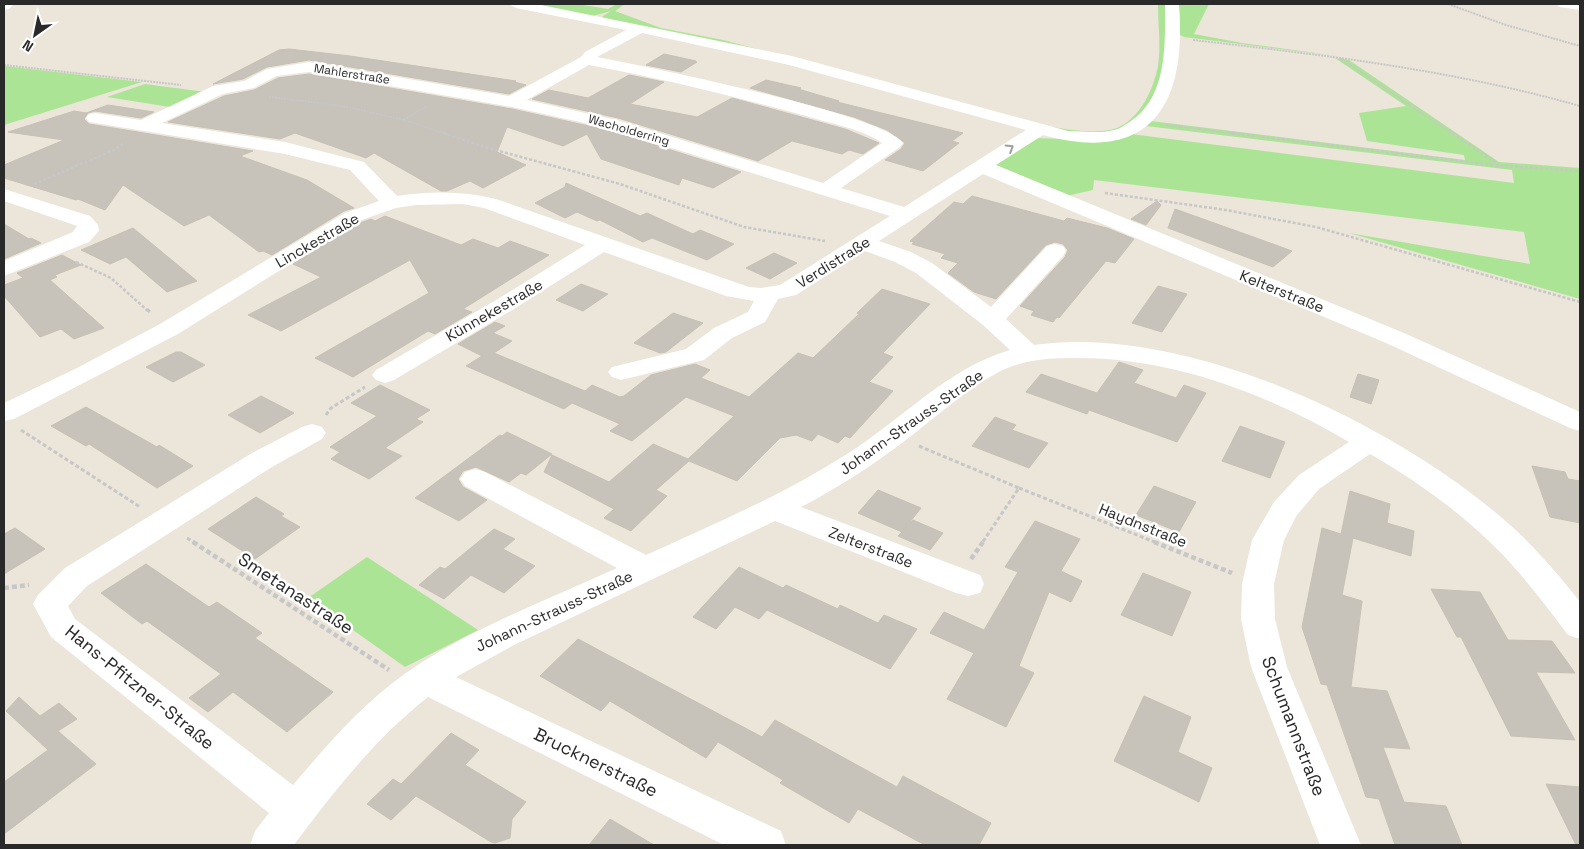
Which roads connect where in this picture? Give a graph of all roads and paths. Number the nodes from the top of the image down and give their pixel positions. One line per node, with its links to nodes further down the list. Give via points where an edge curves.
1 (7, 4): 6 (street)
2 (516, 4): 8 (street)
3 (1172, 4): 9 (street)
4 (1448, 4): 10 (path)
5 (1564, 4): 7 (street)
6 (4, 6)
7 (1580, 6)
8 (639, 29): 12 (street, via 590,55); 18 (street, via 792,61)
9 (1172, 38): 11 (path); 16 (street, via 1171,67 1165,92)
10 (1580, 46)
11 (1340, 57): 14 (path, via 1471,77); 21 (path)
12 (587, 60): 13 (street); 23 (street, via 663,74 790,106 884,134 894,143)
13 (512, 102): 17 (street, Mahlerstraße, via 308,67 273,72 248,85 218,90); 23 (street, Wacholderring, via 611,124)
14 (1580, 106)
15 (95, 118): 17 (street)
16 (1141, 122): 18 (street, via 1128,131 1092,138); 21 (path)
17 (146, 126): 24 (path, via 114,150); 25 (street, via 284,148 358,166)
18 (1040, 129): 20 (street, Verdistraße, one-way to 18)
19 (488, 148): 29 (path, via 620,184 744,227)
20 (981, 166): 26 (street, Kelterstraße); 27 (street, Verdistraße)
21 (1501, 166): 22 (path)
22 (1580, 171)
23 (825, 190): 27 (street, Wacholderring)
24 (5, 195): 30 (street, via 83,220 88,225 88,231 81,238)
25 (392, 203): 28 (street, Linckestraße, via 441,197 489,203); 36 (street, Linckestraße, via 352,217)
26 (1066, 203): 34 (path, via 1101,192 1274,218 1346,234); 41 (street, Kelterstraße, via 1395,338)
27 (905, 214): 29 (street, Verdistraße)
28 (602, 244): 33 (street, Linckestraße, via 734,291); 39 (street, Künnekestraße)
29 (861, 244): 33 (street, Verdistraße, via 788,290); 35 (street, via 903,257 924,268)
30 (50, 251): 32 (street); 36 (path, via 111,278)
31 (1055, 252): 35 (street)
32 (4, 269)
33 (769, 295): 38 (street, via 758,317 723,334 695,354)
34 (1580, 302)
35 (992, 320): 37 (street)
36 (169, 329): 40 (street, Linckestraße)
37 (1028, 352): 43 (street, Johann-Strauss-Straße, via 971,376); 44 (street, Johann-Strauss-Straße, via 1075,348 1125,350 1187,364 1245,382 1309,409)
38 (621, 372)
39 (385, 375): 42 (path, via 331,408)
40 (8, 419): 48 (path, Smetanastraße)
41 (1580, 422)
42 (312, 433): 48 (street, Hans-Pfitzner-Straße)
43 (895, 435): 46 (path, Haydnstraße); 47 (street, Johann-Strauss-Straße, via 840,473)
44 (1370, 441): 51 (street, Schumannstraße, via 1309,482 1285,509 1268,540); 52 (street, Johann-Strauss-Straße, via 1427,476 1488,522 1543,577)
45 (475, 478): 49 (street)
46 (1019, 488): 50 (path, via 971,559); 51 (path, Haydnstraße)
47 (775, 509): 49 (street, Johann-Strauss-Straße); 50 (street, Zelterstraße)
48 (163, 522): 53 (path, Smetanastraße); 54 (street, Hans-Pfitzner-Straße, via 76,577 50,604 63,628)
49 (645, 569): 53 (street, Johann-Strauss-Straße, via 466,652)
50 (968, 584)
51 (1258, 584): 57 (street, Schumannstraße, via 1258,619 1269,667)
52 (1580, 626)
53 (420, 683): 54 (street, Johann-Strauss-Straße, via 373,723); 56 (street, Brucknerstraße)
54 (295, 810): 55 (street, Johann-Strauss-Straße)
55 (270, 845)
56 (766, 845)
57 (1340, 845)

